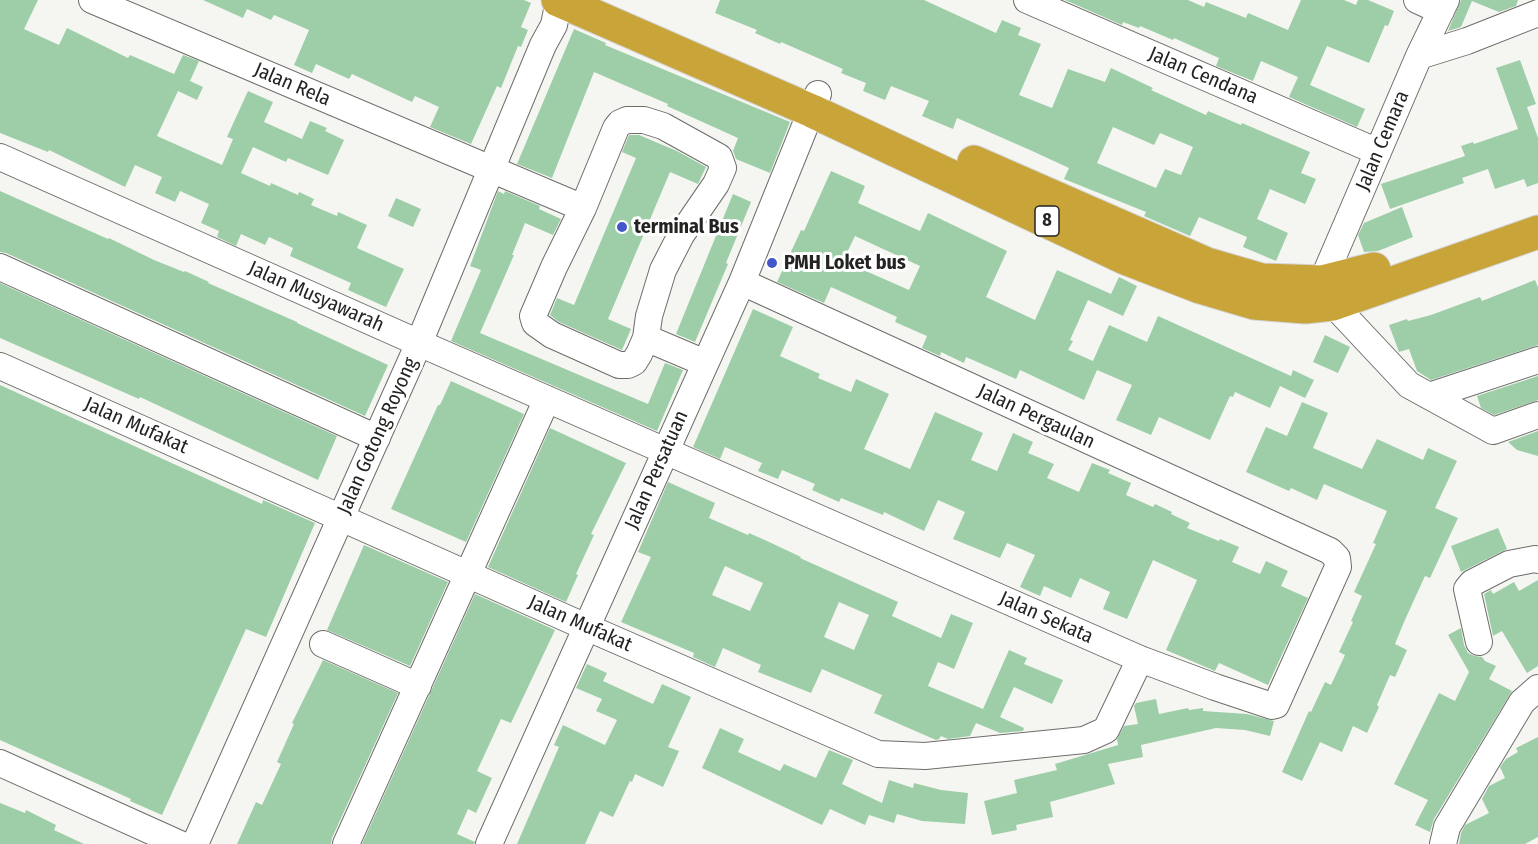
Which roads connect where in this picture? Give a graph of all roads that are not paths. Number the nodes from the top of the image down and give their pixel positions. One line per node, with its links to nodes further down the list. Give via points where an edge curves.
1 (92, 0): 11 (street, Jalan Rela)
2 (1027, 0): 9 (street, Jalan Cendana)
3 (1418, 0): 5 (street)
4 (569, 5): 8 (highway, 8); 11 (street, Jalan Gotong Royong, via 543,45)
5 (1443, 5): 7 (street, Jalan Cemara)
6 (1538, 13): 7 (street, via 1467,42)
7 (1419, 56): 9 (street, Jalan Cemara)
8 (815, 102): 16 (street, Jalan Persatuan); 17 (highway, 8, via 1207,264)
9 (1378, 152): 17 (street, Jalan Cemara)
10 (0, 157): 19 (street, Jalan Musyawarah)
11 (492, 170): 12 (street, Jalan Rela); 19 (street, Jalan Gotong Royong)
12 (583, 208): 18 (street, via 534,310 535,323 571,345 619,365 634,362); 18 (street, via 616,128 627,120 663,126 722,162 720,177 663,270)
13 (1538, 211): 17 (highway, 8, via 1374,269)
14 (1538, 232): 17 (highway, 8)
15 (0, 267): 26 (street)
16 (742, 282): 21 (street, Jalan Persatuan); 29 (street, Jalan Pergaulan)
17 (1327, 293): 23 (street, via 1408,385)
18 (646, 338): 21 (street)
19 (419, 344): 24 (street, Jalan Musyawarah); 26 (street, Jalan Gotong Royong)
20 (1538, 360): 23 (street)
21 (705, 363): 27 (street, Jalan Persatuan)
22 (0, 366): 28 (street, Jalan Mufakat)
23 (1429, 396): 25 (street, via 1493,431)
24 (547, 399): 27 (street, Jalan Musyawarah); 31 (street)
25 (1538, 415)
26 (377, 438): 28 (street, Jalan Gotong Royong)
27 (665, 451): 32 (street, Jalan Persatuan); 35 (street, Jalan Sekata)
28 (342, 517): 31 (street, Jalan Mufakat); 41 (street, Jalan Gotong Royong)
29 (1330, 551): 35 (street, Jalan Sekata, via 1337,558 1338,567 1276,705)
30 (1538, 560): 33 (street, via 1509,564 1467,589)
31 (467, 573): 32 (street, Jalan Mufakat); 36 (street)
32 (586, 627): 35 (street, Jalan Mufakat, via 878,754 925,756 1084,740 1106,730); 43 (street, Jalan Persatuan)
33 (1479, 642)
34 (323, 644): 36 (street)
35 (1140, 659)
36 (418, 686): 42 (street)
37 (1538, 688): 44 (street, via 1521,702 1447,827)
38 (0, 763): 39 (street)
39 (141, 836): 40 (street)
40 (180, 844)
41 (195, 844)
42 (346, 844)
43 (489, 844)
44 (1443, 844)

